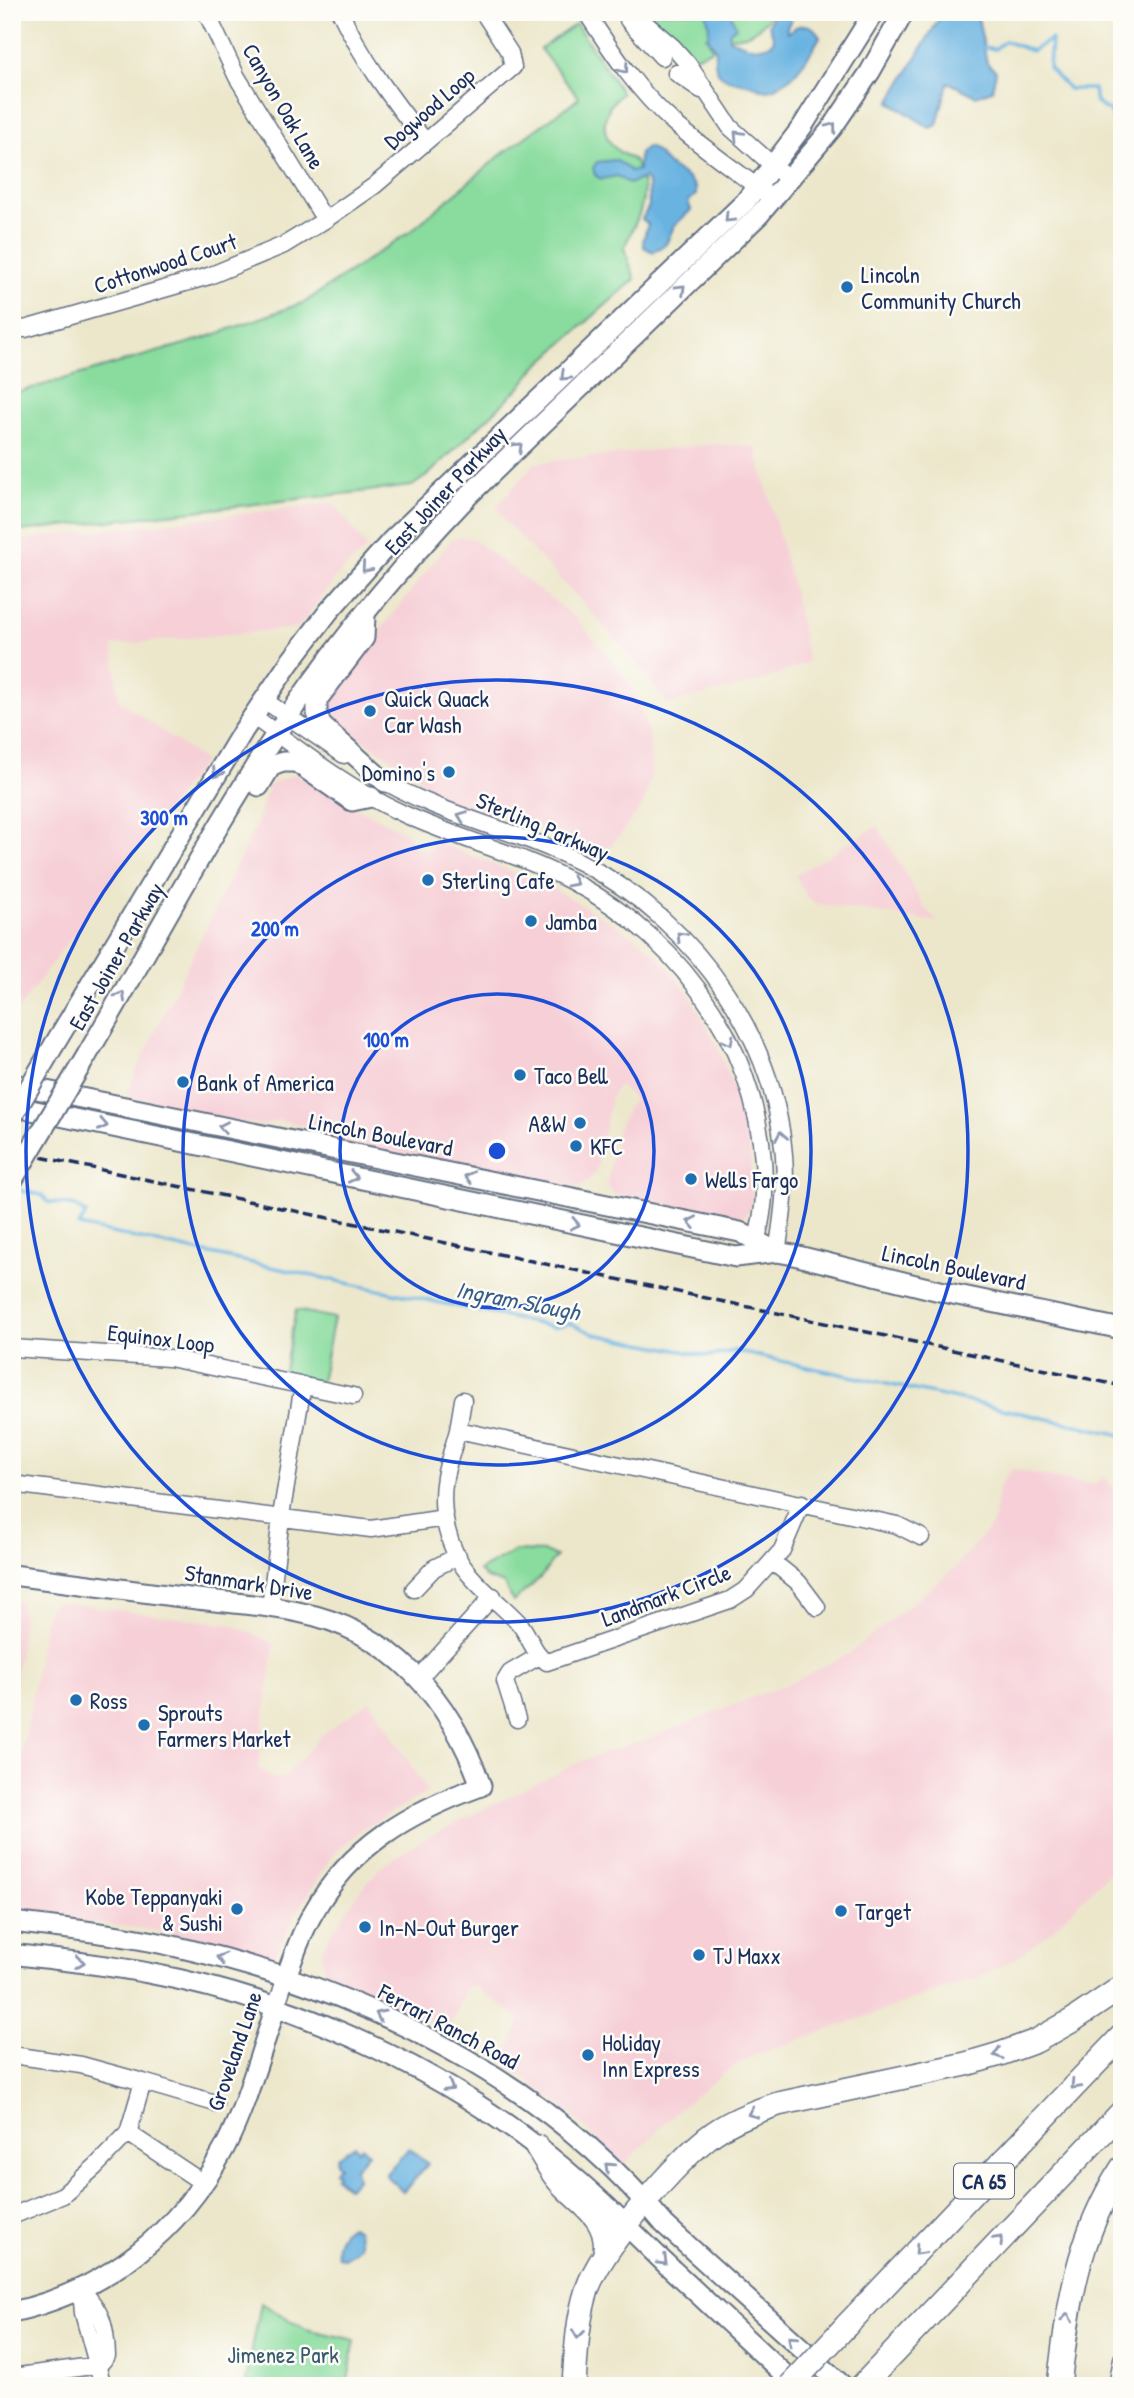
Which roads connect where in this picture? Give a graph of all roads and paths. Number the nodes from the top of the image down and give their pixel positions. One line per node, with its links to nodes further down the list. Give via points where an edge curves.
1 (206, 12): 16 (street, Canyon Oak Lane, via 237,77)
2 (340, 12): 12 (street, via 385,90)
3 (483, 12): 12 (street, Dogwood Loop, via 510,53 513,66)
4 (586, 12): 15 (street, one-way to 15, via 623,68 656,106)
5 (623, 12): 9 (street)
6 (632, 12): 11 (street, via 673,47)
7 (874, 12): 13 (main road, East Joiner Parkway)
8 (904, 12): 14 (main road, East Joiner Parkway, one-way to 8, via 854,97)
9 (662, 57)
10 (676, 73): 11 (street)
11 (709, 95): 13 (street, one-way to 11, via 730,127)
12 (425, 141): 16 (street, Dogwood Loop, via 374,186)
13 (773, 166): 14 (street); 15 (main road, East Joiner Parkway)
14 (789, 180): 15 (main road, East Joiner Parkway)
15 (765, 193): 18 (main road, East Joiner Parkway, one-way to 15, via 442,523 759,215); 19 (main road, East Joiner Parkway, one-way to 19, via 695,252 374,559 317,626)
16 (325, 220): 17 (street, Cottonwood Court, via 284,245 209,276 25,329)
17 (12, 327)
18 (365, 614): 20 (main road, East Joiner Parkway); 22 (main road, via 363,638 317,700 317,713 321,725)
19 (259, 708): 20 (street, Sterling Parkway); 21 (street, Sterling Parkway); 27 (main road, East Joiner Parkway, one-way to 27, bridge)
20 (289, 717): 21 (main road, East Joiner Parkway); 22 (street, Sterling Parkway)
21 (277, 734): 23 (street, Sterling Parkway); 24 (main road, East Joiner Parkway)
22 (385, 782): 30 (street, Sterling Parkway, one-way to 22, via 785,1177 771,1092 738,1012 703,961 663,918 581,862)
23 (371, 797): 24 (main road, via 352,801 296,762 283,762 271,766 230,832); 29 (street, Sterling Parkway, one-way to 29, via 572,881 634,920 672,956 704,994 735,1051 752,1098 764,1178)
24 (210, 845): 28 (main road, East Joiner Parkway, one-way to 24, bridge)
25 (12, 1084): 29 (main road, Lincoln Boulevard, one-way to 25, via 740,1232)
26 (12, 1106): 29 (main road, Lincoln Boulevard, one-way to 29, via 730,1256)
27 (12, 1117)
28 (12, 1181)
29 (755, 1248): 30 (main road, Lincoln Boulevard)
30 (776, 1252): 31 (main road, Lincoln Boulevard)
31 (1122, 1329)
32 (12, 1348): 33 (street, Equinox Loop, via 169,1358)
33 (303, 1385): 34 (street, Equinox Loop); 40 (street)
34 (353, 1396)
35 (463, 1400): 36 (street)
36 (458, 1430): 38 (street); 39 (street, via 445,1478)
37 (12, 1484): 40 (street)
38 (802, 1503): 41 (street, via 897,1525); 43 (street, Landmark Circle)
39 (445, 1518): 40 (street, via 371,1529); 42 (street)
40 (281, 1520): 47 (street)
41 (921, 1537)
42 (458, 1556): 45 (street, via 434,1568); 46 (street, via 468,1573)
43 (773, 1562): 48 (street, via 799,1583); 49 (street, Landmark Circle, via 730,1600 556,1660 547,1662)
44 (12, 1575): 47 (main road, Stanmark Drive)
45 (414, 1590)
46 (493, 1596): 49 (street, via 521,1625); 50 (street)
47 (270, 1608): 50 (main road, Stanmark Drive, via 345,1627 383,1648)
48 (817, 1608)
49 (539, 1656): 51 (street, via 505,1681)
50 (419, 1678): 52 (main road, Stanmark Drive, via 457,1729)
51 (517, 1719)
52 (481, 1786): 55 (main road, Groveland Lane, via 417,1812 355,1857 313,1912)
53 (12, 1922): 55 (main road, Ferrari Ranch Road, one-way to 53, via 155,1942)
54 (12, 1954): 57 (main road, one-way to 57, via 149,1973)
55 (286, 1978): 57 (street, Groveland Lane); 67 (main road, Ferrari Ranch Road, one-way to 55, via 560,2123 471,2061 374,2012)
56 (1122, 1987): 67 (highway, one-way to 67, via 1036,2041 1000,2054 752,2112 713,2133)
57 (276, 2007): 64 (main road, one-way to 64, via 414,2067); 66 (main road, Groveland Lane, via 236,2121)
58 (1122, 2036): 79 (highway, CA 65, one-way to 79, bridge)
59 (12, 2055): 60 (street, via 81,2065)
60 (143, 2082): 61 (street); 63 (street)
61 (215, 2104)
62 (1122, 2112): 75 (highway, CA 65, one-way to 62, via 951,2289)
63 (128, 2133): 66 (street); 68 (street, via 63,2195)
64 (537, 2147): 69 (main road); 70 (highway, via 555,2177 592,2210 605,2233)
65 (1122, 2168): 83 (highway, one-way to 65, via 1070,2297 1081,2253 1096,2213)
66 (203, 2183): 71 (main road, Groveland Lane, via 150,2243)
67 (646, 2202): 69 (highway); 81 (main road, Ferrari Ranch Road, one-way to 67, via 665,2225)
68 (12, 2217)
69 (627, 2226): 70 (highway); 80 (main road, one-way to 80)
70 (605, 2253): 78 (highway, one-way to 78, via 581,2312)
71 (81, 2289): 72 (main road, Groveland Lane); 74 (street, via 99,2309 105,2327 107,2356)
72 (12, 2312)
73 (1122, 2359): 84 (street)
74 (99, 2365): 76 (street); 77 (street)
75 (886, 2373): 82 (highway, CA 65)
76 (12, 2377)
77 (103, 2386)
78 (573, 2386)
79 (790, 2386)
80 (796, 2386)
81 (843, 2386)
82 (862, 2386)
83 (1059, 2386)
84 (1117, 2386)

